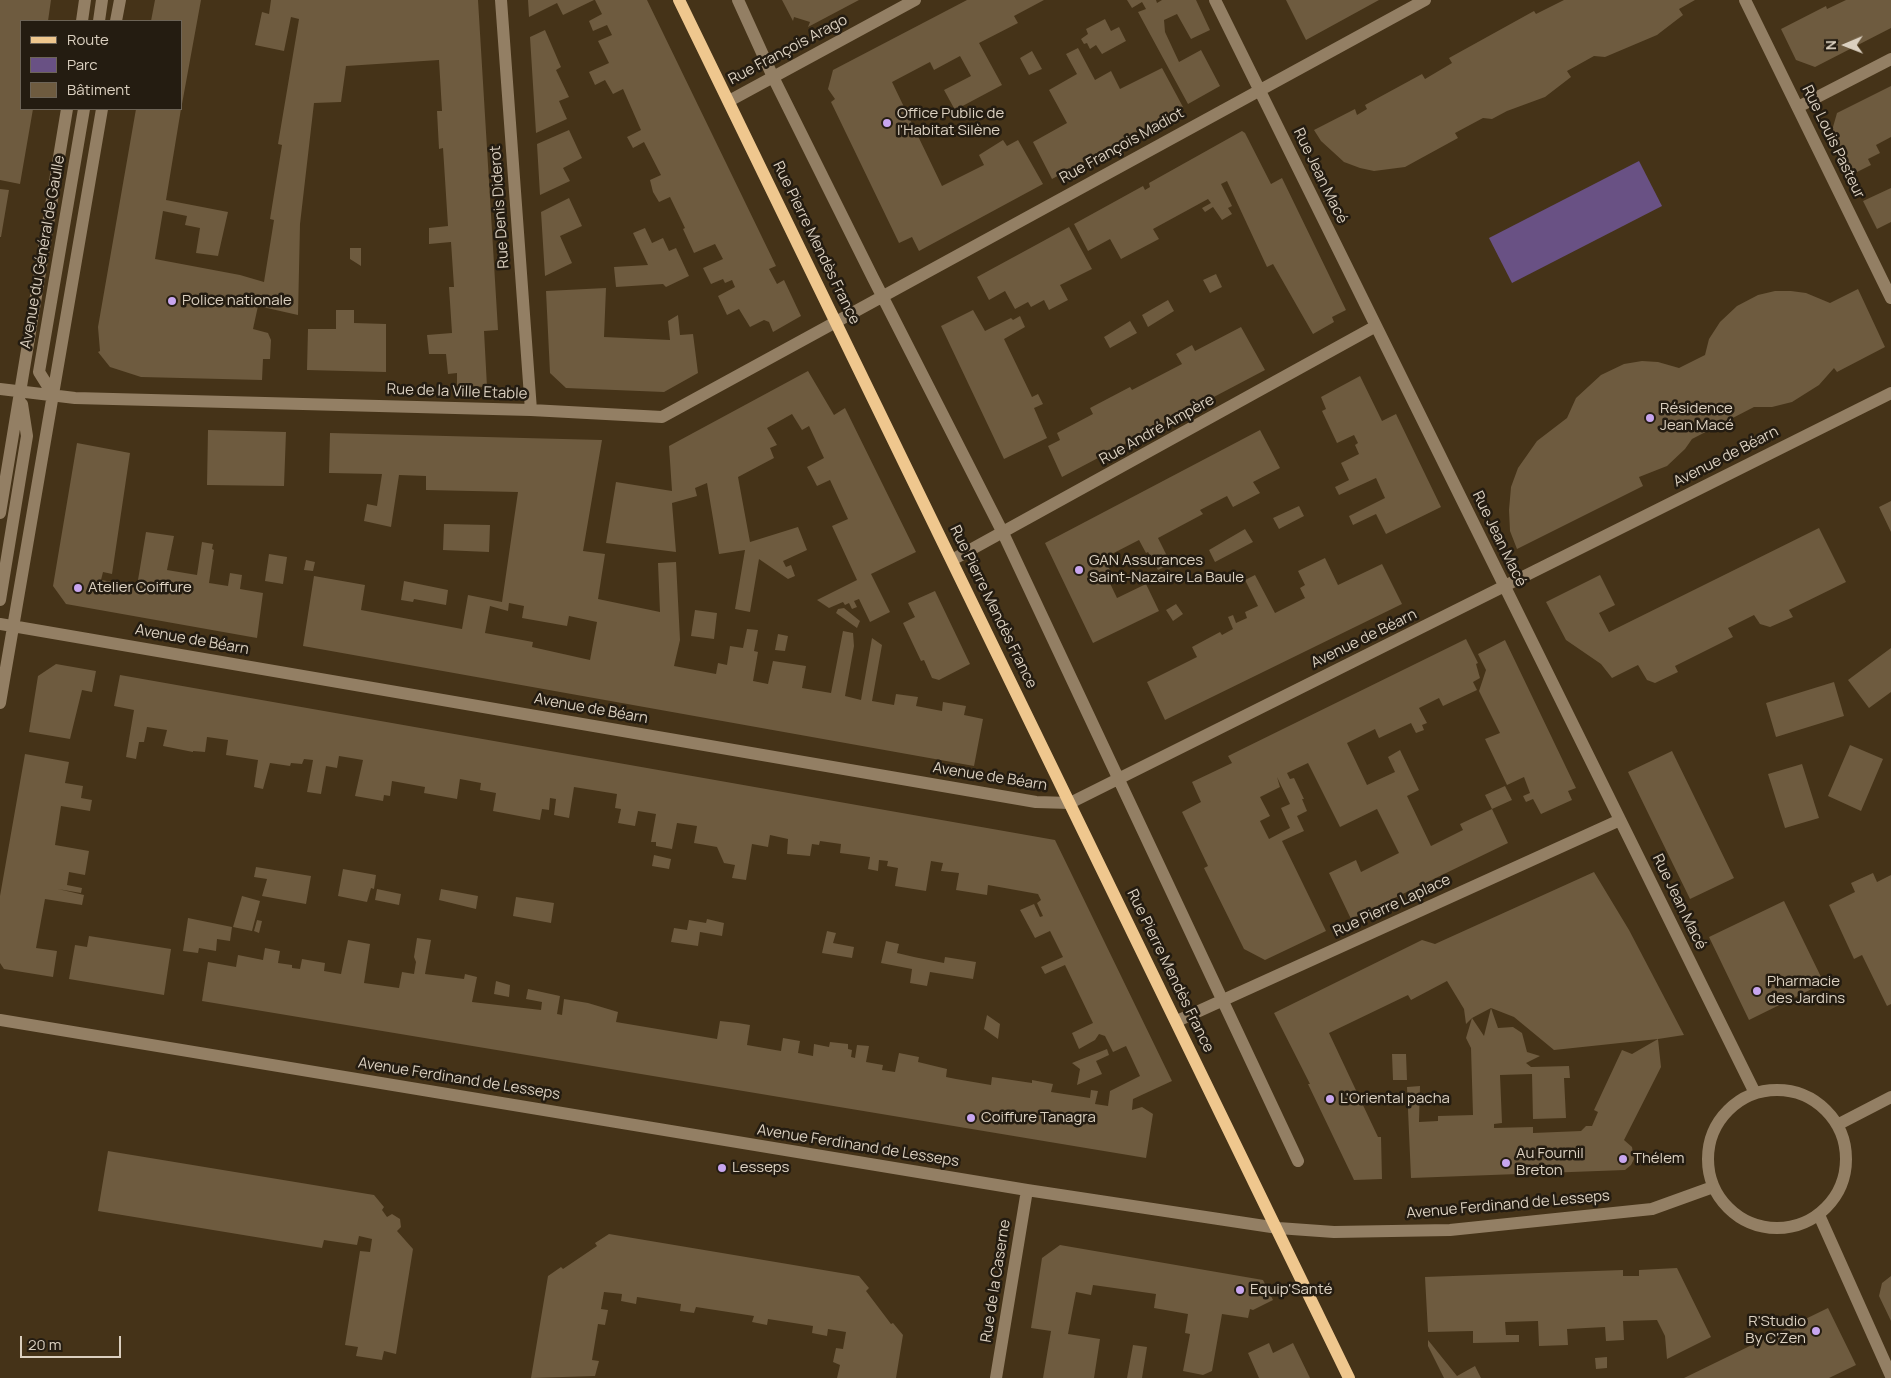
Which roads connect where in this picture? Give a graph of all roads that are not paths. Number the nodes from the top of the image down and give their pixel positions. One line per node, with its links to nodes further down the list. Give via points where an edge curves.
1 (85, 0): 11 (street)
2 (102, 0): 12 (street)
3 (120, 0): 13 (street)
4 (501, 0): 30 (street, Rue Denis Diderot)
5 (679, 0): 17 (main road, Rue Pierre Mendès France)
6 (738, 0): 15 (street)
7 (915, 0): 15 (street, Rue François Arago)
8 (1215, 0): 16 (street, Rue Jean Macé)
9 (1425, 0): 16 (street, Rue François Madiot)
10 (1745, 0): 18 (street, Rue Louis Pasteur)
11 (82, 20)
12 (99, 20)
13 (116, 20)
14 (1891, 59): 18 (street)
15 (773, 77): 17 (street, Rue François Arago); 22 (street)
16 (1259, 90): 22 (street, Rue François Madiot); 25 (street, Rue Jean Macé)
17 (728, 101): 24 (main road, Rue Pierre Mendès France)
18 (1798, 107): 23 (street, Rue Louis Pasteur)
19 (66, 110): 27 (street, Avenue du Général de Gaulle)
20 (84, 110): 29 (street, Avenue du Général de Gaulle, via 39,372)
21 (102, 110): 29 (street)
22 (882, 296): 24 (street, Rue François Madiot); 32 (street)
23 (1891, 298)
24 (836, 321): 30 (street, Rue de la Ville Etable, via 662,417); 33 (main road, Rue Pierre Mendès France)
25 (1376, 326): 32 (street, Rue André Ampère); 36 (street, Rue Jean Macé)
26 (0, 388): 27 (street, Rue de la Ville Etable)
27 (20, 392): 29 (street, Rue de la Ville Etable); 31 (street, Avenue du Général de Gaulle); 34 (street, Avenue du Général de Gaulle, via 27,436)
28 (1891, 393): 36 (street, Avenue de Béarn)
29 (54, 396): 30 (street, Rue de la Ville Etable); 35 (street)
30 (531, 410)
31 (0, 513)
32 (1004, 533): 33 (street, Rue André Ampère); 41 (street)
33 (952, 560): 42 (main road, Rue Pierre Mendès France)
34 (3, 567): 35 (street); 37 (street, Avenue du Général de Gaulle)
35 (24, 569): 39 (street)
36 (1504, 586): 41 (street, Avenue de Béarn); 43 (street, Rue Jean Macé)
37 (0, 600)
38 (0, 624): 39 (street, Avenue de Béarn)
39 (14, 627): 40 (street); 42 (street, Avenue de Béarn, via 1036,802)
40 (0, 703)
41 (1120, 778): 42 (street, Avenue de Béarn); 44 (street)
42 (1070, 803): 46 (main road, Rue Pierre Mendès France)
43 (1620, 820): 44 (street, Rue Pierre Laplace); 47 (street, Rue Jean Macé)
44 (1223, 1001): 46 (street, Rue Pierre Laplace); 50 (street)
45 (0, 1020): 52 (street, Avenue Ferdinand de Lesseps)
46 (1177, 1021): 54 (main road, Rue Pierre Mendès France)
47 (1755, 1093): 49 (street, via 1773,1089 1809,1097 1824,1108); 51 (street, via 1734,1104 1719,1120 1709,1142 1708,1164)
48 (1891, 1097): 49 (street)
49 (1837, 1125): 53 (street, via 1844,1143 1846,1164 1842,1183)
50 (1298, 1161)
51 (1713, 1187): 53 (street, via 1724,1205 1759,1227 1780,1229 1800,1225); 54 (street, Avenue Ferdinand de Lesseps, via 1652,1208 1450,1230 1334,1232)
52 (1027, 1190): 54 (street, Avenue Ferdinand de Lesseps); 56 (street, Rue de la Caserne)
53 (1819, 1215): 55 (street)
54 (1278, 1228): 57 (main road, Rue Pierre Mendès France)
55 (1891, 1376)
56 (996, 1378)
57 (1350, 1378)

